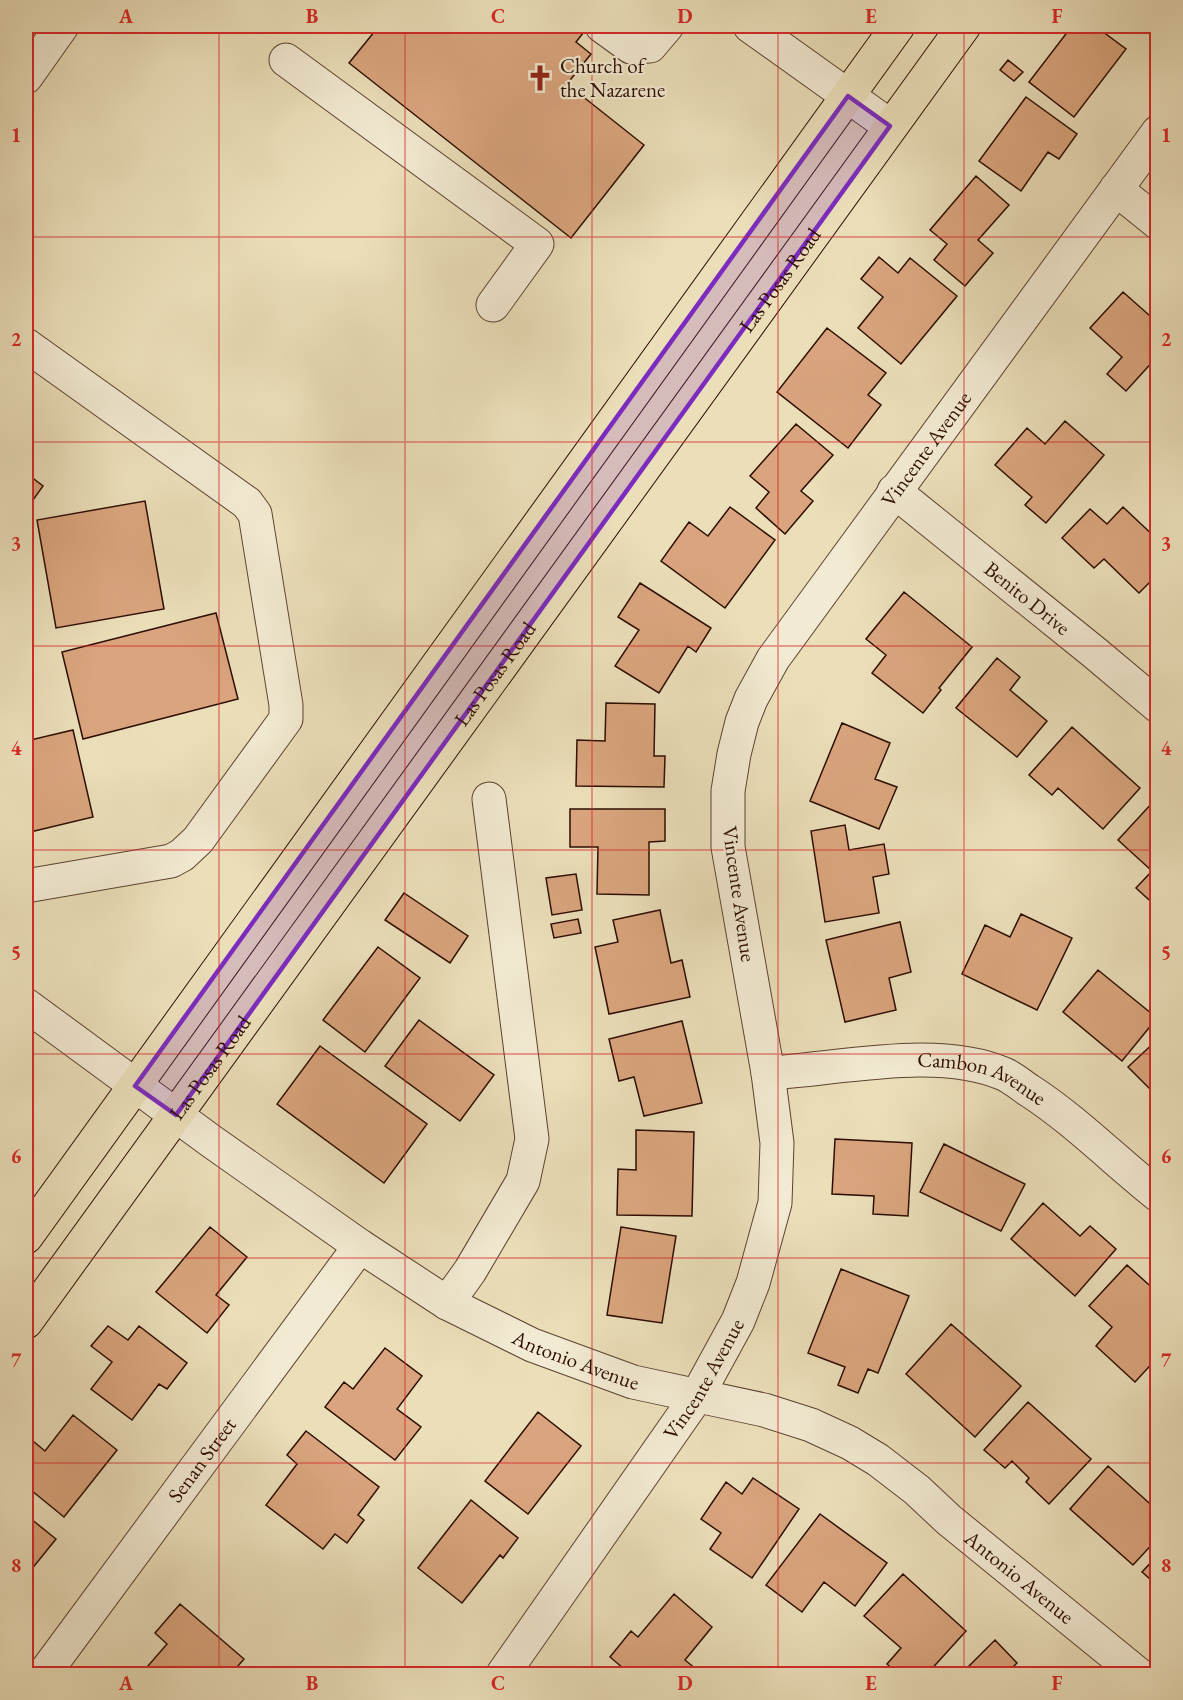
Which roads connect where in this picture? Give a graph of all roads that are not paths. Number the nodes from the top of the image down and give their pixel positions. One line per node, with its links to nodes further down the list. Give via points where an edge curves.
1 (62, 26): 8 (street)
2 (602, 26): 3 (street, via 631,47 650,46)
3 (667, 26)
4 (750, 26): 9 (street)
5 (898, 26): 9 (main road)
6 (964, 26): 10 (main road, Las Posas Road)
7 (286, 60): 14 (street, via 537,244)
8 (26, 77)
9 (848, 96): 10 (street); 22 (main road)
10 (890, 126): 23 (main road, Las Posas Road)
11 (1158, 132): 12 (street, Vincente Avenue)
12 (1116, 189): 13 (street); 16 (street, Vincente Avenue)
13 (1158, 223)
14 (493, 305)
15 (26, 345): 19 (street, via 247,503 255,514 286,719 198,840 182,855 171,861)
16 (894, 491): 17 (street, Benito Drive); 21 (street, Vincente Avenue, via 773,659 751,699 734,754 728,791 728,847)
17 (1158, 706)
18 (489, 799): 27 (street, via 532,1139 523,1181)
19 (26, 886)
20 (26, 1005): 22 (street, Antonio Avenue)
21 (768, 1073): 24 (street, Cambon Avenue, via 919,1060 950,1062 1005,1074 1051,1105); 29 (street, Vincente Avenue, via 777,1143 775,1203 738,1321)
22 (135, 1086): 23 (street, Antonio Avenue); 25 (main road)
23 (176, 1115): 26 (street, Antonio Avenue); 28 (main road, Las Posas Road)
24 (1158, 1195)
25 (26, 1237)
26 (360, 1246): 27 (street, Antonio Avenue); 30 (street, Senan Street)
27 (447, 1304): 29 (street, Antonio Avenue, via 584,1366)
28 (26, 1322)
29 (697, 1396): 31 (street, Vincente Avenue); 32 (street, Antonio Avenue, via 811,1425 878,1460)
30 (44, 1674)
31 (503, 1674)
32 (1138, 1674)

